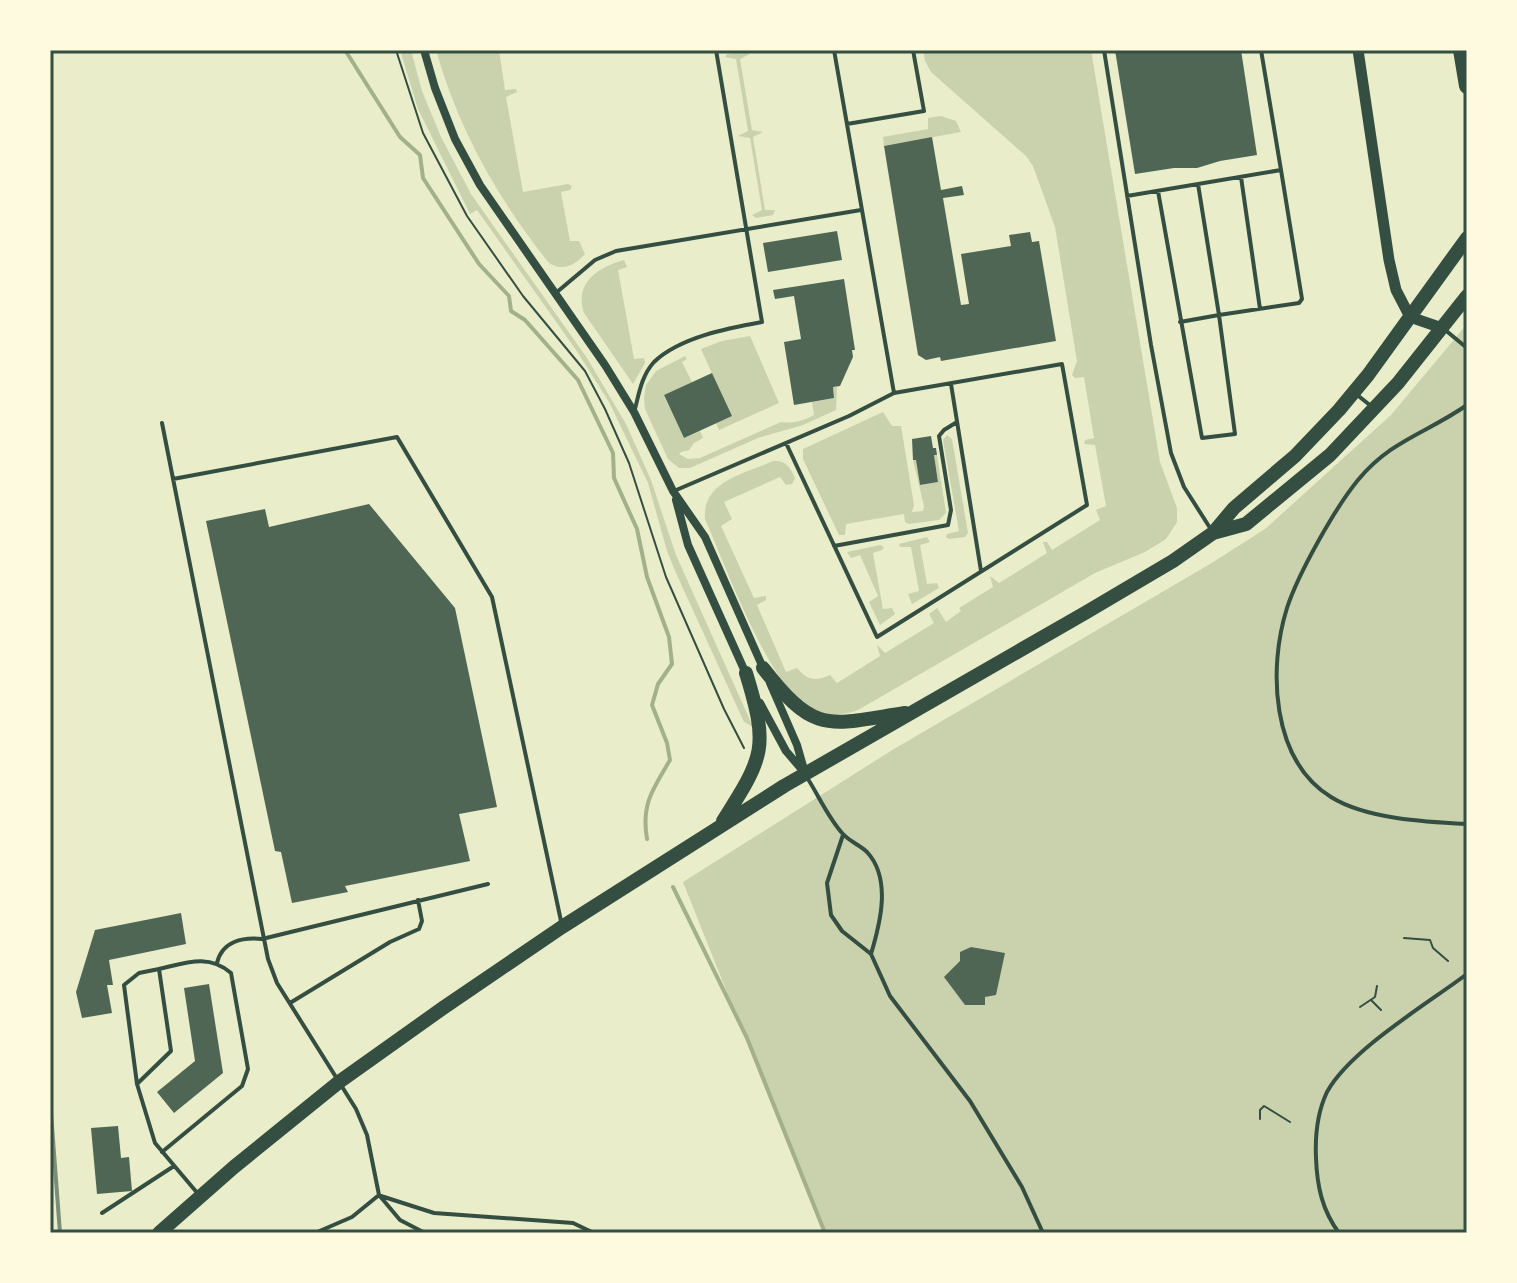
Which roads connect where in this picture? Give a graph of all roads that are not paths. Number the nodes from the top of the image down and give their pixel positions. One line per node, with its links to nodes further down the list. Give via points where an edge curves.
1 (424, 50): 19 (street, via 455,139 480,185)
2 (716, 50): 17 (lane)
3 (834, 50): 10 (lane)
4 (913, 50): 10 (lane, via 924,111)
5 (1104, 50): 15 (lane)
6 (1261, 50): 11 (lane)
7 (1358, 50): 23 (street, via 1392,276)
8 (1461, 50): 9 (highway)
9 (1467, 86)
10 (847, 124): 16 (lane)
11 (1281, 170): 12 (lane); 21 (lane, via 1302,299)
12 (1241, 177): 13 (lane); 21 (lane)
13 (1198, 184): 14 (lane); 22 (lane)
14 (1158, 191): 15 (lane); 24 (lane)
15 (1127, 196): 38 (lane, via 1171,453 1184,487)
16 (861, 210): 17 (lane); 29 (lane)
17 (747, 230): 19 (lane, via 605,255); 32 (lane, via 762,322 706,335 654,362 641,383)
18 (1467, 238): 23 (main road)
19 (555, 293): 32 (street)
20 (1467, 296): 25 (main road)
21 (1260, 309): 22 (lane)
22 (1219, 315): 24 (lane); 24 (lane, via 1235,434 1202,438)
23 (1410, 317): 25 (street); 28 (main road)
24 (1180, 322)
25 (1442, 328): 26 (lane); 31 (main road)
26 (1467, 348)
27 (951, 384): 29 (lane); 33 (lane); 40 (lane, via 1062,364 1087,505)
28 (1355, 392): 31 (lane); 38 (main road)
29 (894, 393): 35 (lane)
30 (1467, 405): 45 (lane, via 1389,450 1349,492 1296,586 1282,629 1276,674 1290,748 1329,796 1358,811)
31 (1375, 409): 38 (main road, via 1270,506 1246,524)
32 (634, 412): 37 (street)
33 (957, 422): 39 (lane, via 939,436 951,518 946,526); 40 (lane)
34 (162, 423): 36 (lane)
35 (786, 443): 37 (lane); 39 (lane)
36 (173, 479): 50 (lane, via 397,437 492,597); 51 (lane)
37 (673, 491): 41 (street, via 705,537); 42 (street, via 688,545)
38 (1213, 533): 43 (main road)
39 (834, 546): 40 (lane, via 877,637)
40 (981, 572)
41 (763, 668): 43 (main road, via 800,710 822,721); 44 (street)
42 (746, 673): 44 (street, via 786,751); 46 (main road, via 760,718 758,757)
43 (913, 712): 44 (main road)
44 (805, 773): 46 (main road); 47 (lane)
45 (1467, 824)
46 (721, 825): 50 (main road)
47 (843, 835): 52 (lane, via 870,855 877,872 881,911); 52 (lane, via 828,874 828,905 842,931)
48 (488, 884): 49 (lane)
49 (418, 900): 51 (lane); 56 (lane, via 419,929)
50 (562, 927): 57 (main road)
51 (262, 939): 53 (lane, via 234,942); 56 (lane)
52 (871, 954): 68 (lane, via 890,996 970,1101)
53 (216, 963): 54 (lane); 59 (lane, via 231,973 248,1069 242,1086)
54 (159, 969): 58 (lane, via 171,1051); 58 (lane, via 139,973 124,985)
55 (1467, 974): 69 (lane, via 1355,1057 1327,1093 1317,1123 1317,1181)
56 (290, 1003): 57 (lane)
57 (339, 1082): 61 (lane, via 367,1135); 62 (main road)
58 (137, 1084): 59 (lane)
59 (162, 1152): 60 (lane)
60 (174, 1166): 62 (lane); 63 (lane)
61 (379, 1195): 65 (lane, via 352,1217); 66 (lane, via 400,1220); 67 (lane, via 434,1213 573,1223)
62 (200, 1197): 64 (main road)
63 (102, 1213)
64 (159, 1233)
65 (315, 1233)
66 (425, 1233)
67 (594, 1233)
68 (1043, 1233)
69 (1339, 1233)

